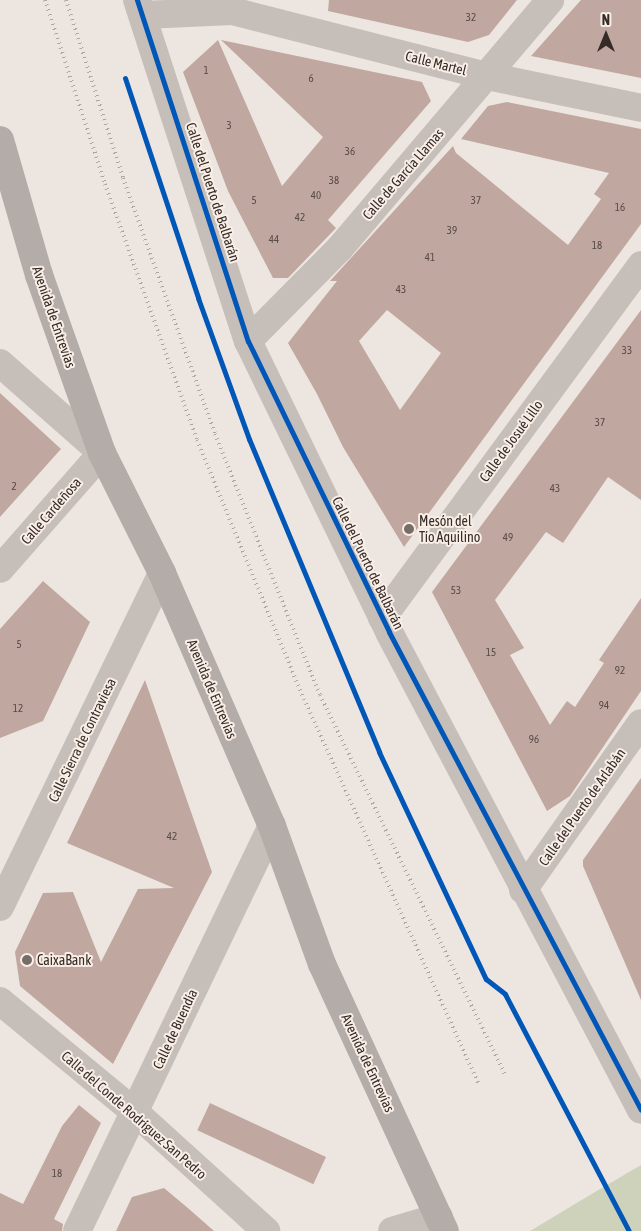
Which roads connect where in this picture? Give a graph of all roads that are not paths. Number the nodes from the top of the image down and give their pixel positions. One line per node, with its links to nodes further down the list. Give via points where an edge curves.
1 (550, 0): 4 (street, Calle de García Llamas)
2 (237, 6): 3 (street, Calle Martel); 4 (street, Calle Martel)
3 (141, 8): 8 (street, Calle del Puerto de Balbarán)
4 (487, 76): 5 (street, Calle Martel); 8 (street, Calle de García Llamas, via 340,248)
5 (641, 108)
6 (0, 140): 10 (main road, Avenida de Entrevías, via 39,275)
7 (641, 265): 13 (street, Calle de Josué Lillo)
8 (248, 341): 13 (street, Calle del Puerto de Balbarán)
9 (0, 363): 10 (street)
10 (102, 453): 11 (street, Calle Cardeñosa); 12 (main road, Avenida de Entrevías)
11 (0, 569)
12 (162, 572): 15 (main road, Avenida de Entrevías); 17 (street, Calle Sierra de Contraviesa)
13 (382, 618): 16 (street, Calle del Puerto de Balbarán)
14 (641, 723): 16 (street, Calle del Puerto de Arlabán)
15 (272, 826): 20 (street, Calle de Buendía); 21 (main road, Avenida de Entrevías, via 322,964)
16 (523, 890): 19 (street, Calle del Puerto de Balbarán)
17 (0, 907)
18 (0, 1001): 20 (street, Calle del Conde Rodríguez San Pedro)
19 (641, 1110)
20 (136, 1113): 22 (street, Calle de Buendía); 23 (street, Calle del Conde Rodríguez San Pedro)
21 (442, 1224): 24 (street)
22 (77, 1231)
23 (266, 1231)
24 (392, 1231)

